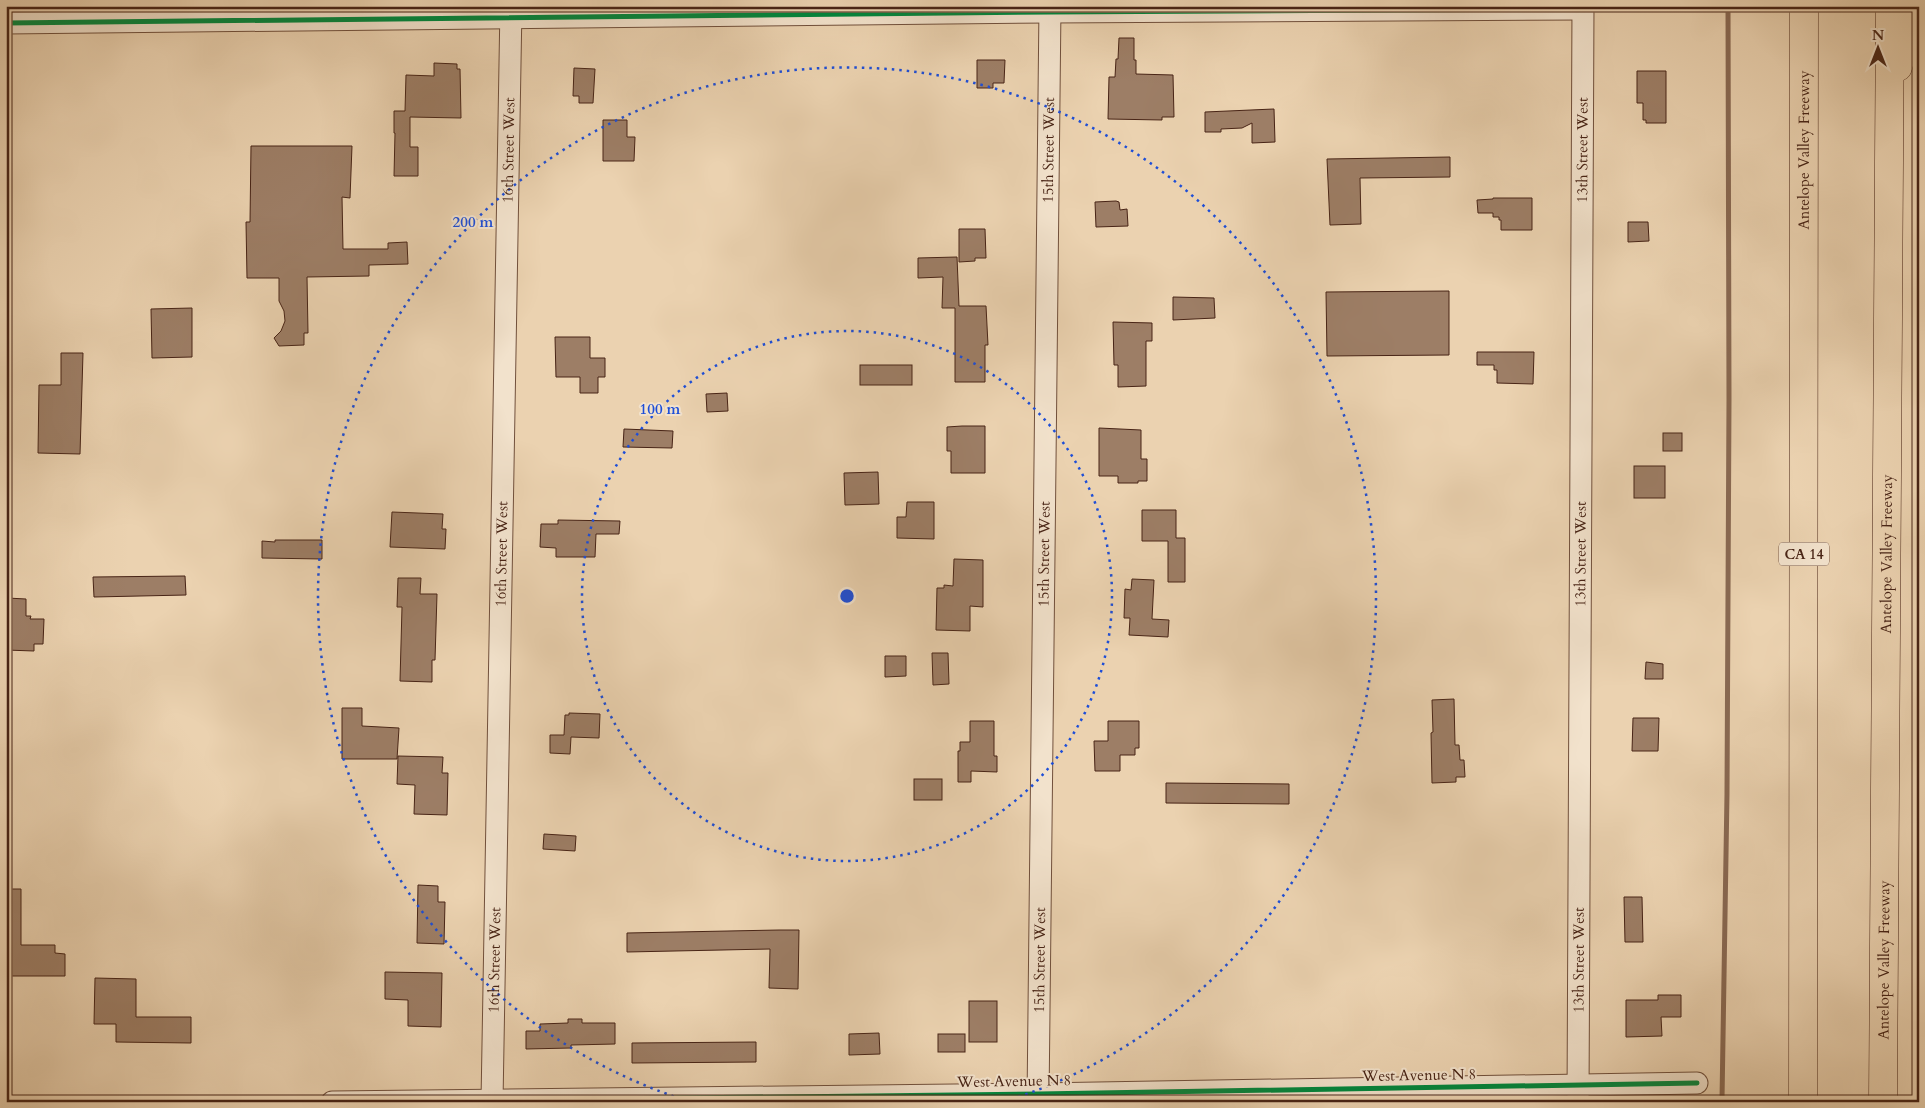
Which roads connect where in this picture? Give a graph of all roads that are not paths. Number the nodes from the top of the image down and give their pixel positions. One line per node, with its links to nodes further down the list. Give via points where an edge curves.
1 (1804, 6): 14 (highway, Antelope Valley Freeway / CA 14)
2 (1890, 6): 8 (highway, Antelope Valley Freeway)
3 (1914, 6): 8 (highway)
4 (1583, 8): 5 (street); 10 (street, 13th Street West)
5 (1050, 9): 6 (street); 11 (street, 15th Street West)
6 (511, 12): 7 (street); 12 (street, 16th Street West)
7 (6, 23)
8 (1889, 94): 15 (highway, Antelope Valley Freeway)
9 (1697, 1083): 10 (street, West Avenue N 8)
10 (1578, 1093): 11 (street, West Avenue N 8)
11 (1038, 1098): 12 (street, West Avenue N 8)
12 (492, 1100): 13 (street, West Avenue N 8)
13 (332, 1102)
14 (1803, 1102)
15 (1883, 1102)

